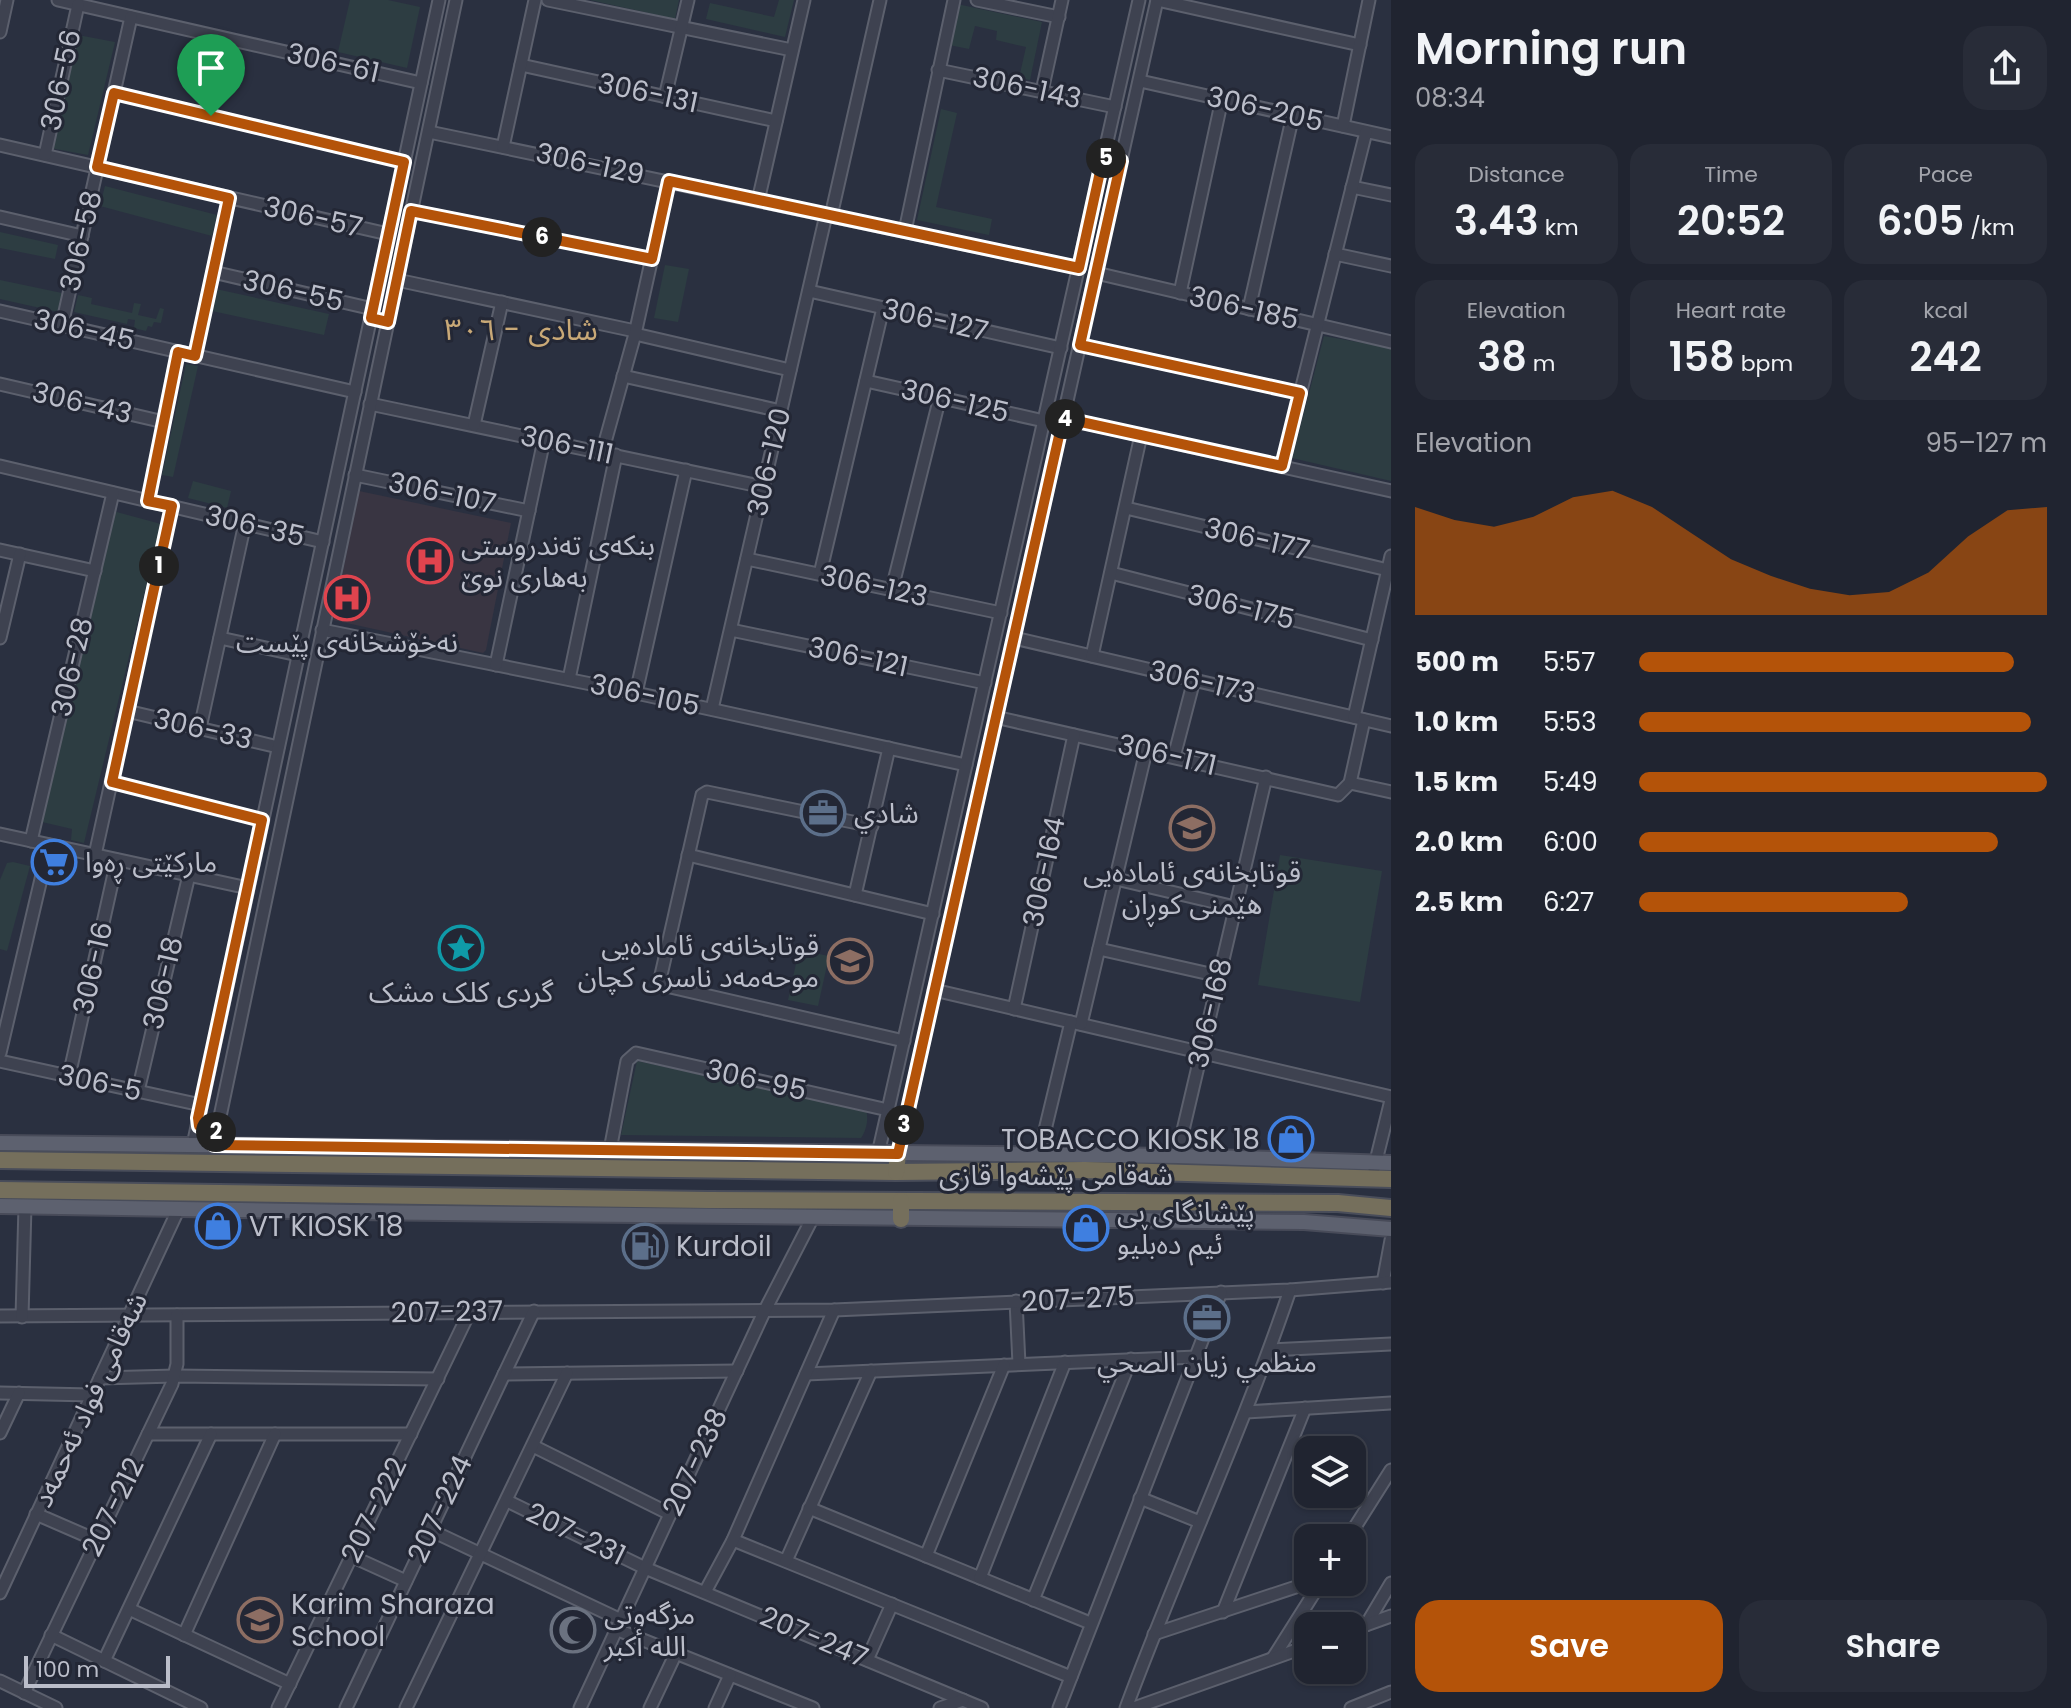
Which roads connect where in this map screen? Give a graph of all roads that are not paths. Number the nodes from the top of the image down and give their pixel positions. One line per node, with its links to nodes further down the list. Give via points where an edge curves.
1 (7, 0): 20 (street)
2 (58, 0): 16 (street, 306-61)
3 (439, 0): 26 (street)
4 (456, 0): 35 (street)
5 (535, 0): 23 (street)
6 (548, 0): 19 (street)
7 (688, 0): 19 (street)
8 (804, 0): 22 (street)
9 (880, 0): 51 (street, 306-120)
10 (954, 0): 24 (street)
11 (977, 0): 18 (street)
12 (1062, 0): 18 (street)
13 (1139, 0): 31 (street)
14 (1157, 0): 21 (street); 25 (street)
15 (1369, 0): 21 (street)
16 (78, 5): 17 (street, 306-61); 40 (street, 306-56)
17 (131, 17): 26 (street, 306-61); 28 (street, 306-58)
18 (1059, 17): 27 (street)
19 (682, 27): 22 (street); 29 (street)
20 (0, 32)
21 (1360, 45): 34 (street)
22 (792, 50): 33 (street)
23 (521, 65): 29 (street, 306-131); 39 (street)
24 (938, 70): 27 (street, 306-143); 53 (street)
25 (1140, 81): 30 (street, 306-205); 42 (street)
26 (421, 83): 43 (street)
27 (1042, 91): 31 (street, 306-143)
28 (114, 93): 43 (street); 44 (street, 306-58)
29 (665, 97): 33 (street, 306-131)
30 (1222, 99): 32 (street, 306-205); 64 (street)
31 (1115, 107): 41 (street)
32 (1293, 115): 34 (street, 306-205); 67 (street)
33 (776, 121): 49 (street)
34 (1343, 126): 36 (street, 306-205)
35 (429, 132): 39 (street, 306-129); 50 (street)
36 (1366, 132): 37 (street, 306-205); 46 (street)
37 (1391, 137)
38 (0, 145): 40 (street, 306-57)
39 (503, 147): 45 (street, 306-129)
40 (45, 155): 44 (street, 306-57)
41 (1103, 158): 42 (street); 59 (street)
42 (1121, 161): 61 (street)
43 (404, 162): 54 (street)
44 (97, 167): 48 (street, 306-57); 55 (street, 306-58)
45 (669, 181): 49 (street, 306-129); 57 (street)
46 (1352, 187): 47 (street); 56 (street)
47 (1391, 195)
48 (229, 198): 54 (street, 306-57); 60 (street)
49 (758, 201): 51 (street, 306-129)
50 (411, 211): 57 (street); 62 (street)
51 (829, 216): 53 (street, 306-129); 63 (street, 306-120)
52 (0, 217): 55 (street)
53 (905, 231): 59 (street, 306-129)
54 (388, 234): 69 (street)
55 (82, 236): 71 (street, 306-58)
56 (1335, 254): 58 (street); 72 (street)
57 (652, 259): 73 (street)
58 (1391, 266)
59 (1079, 268): 76 (street)
60 (213, 272): 69 (street, 306-55); 78 (street)
61 (1096, 273): 64 (street, 306-185); 75 (street)
62 (397, 280): 65 (street); 70 (street)
63 (809, 291): 66 (street, 306-127); 79 (street, 306-120)
64 (1180, 293): 67 (street, 306-185)
65 (502, 302): 73 (street); 91 (street)
66 (883, 308): 76 (street, 306-127); 81 (street)
67 (1249, 309): 72 (street, 306-185)
68 (0, 311): 71 (street, 306-45)
69 (372, 314): 70 (street, 306-55); 83 (street)
70 (388, 322): 86 (street)
71 (62, 325): 77 (street, 306-45)
72 (1317, 325): 74 (street, 306-185); 84 (street)
73 (635, 332): 79 (street); 80 (street)
74 (1391, 342)
75 (1080, 345): 84 (street); 88 (street)
76 (1061, 348): 89 (street)
77 (178, 352): 78 (street, 306-45); 90 (street)
78 (195, 356): 83 (street, 306-45)
79 (790, 370): 87 (street, 306-120)
80 (623, 376): 87 (street); 94 (street)
81 (866, 381): 85 (street, 306-125); 116 (street)
82 (0, 384): 90 (street, 306-43)
83 (355, 392): 108 (street)
84 (1300, 393): 97 (street)
85 (940, 397): 89 (street, 306-125); 119 (street)
86 (370, 404): 91 (street, 306-111); 99 (street)
87 (781, 411): 100 (street, 306-120)
88 (1063, 418): 92 (street); 118 (street)
89 (1044, 421): 117 (street)
90 (164, 422): 103 (street)
91 (474, 425): 93 (street, 306-111)
92 (1141, 435): 97 (street); 105 (street)
93 (544, 440): 94 (street, 306-111); 106 (street)
94 (602, 453): 95 (street, 306-111)
95 (616, 455): 98 (street, 306-111); 131 (street)
96 (0, 466): 102 (street, 306-35)
97 (1282, 466): 101 (street)
98 (686, 470): 100 (street, 306-111); 134 (street)
99 (355, 475): 106 (street, 306-107); 122 (street)
100 (764, 487): 112 (street, 306-120)
101 (1391, 491)
102 (113, 493): 103 (street, 306-35); 114 (street, 306-28)
103 (148, 501): 104 (street, 306-35)
104 (172, 506): 107 (street, 306-35); 136 (street)
105 (1126, 508): 113 (street, 306-177); 115 (street)
106 (529, 511): 130 (street)
107 (245, 523): 108 (street, 306-35); 125 (street)
108 (323, 542): 128 (street)
109 (0, 550): 110 (street)
110 (20, 554): 114 (street); 124 (street)
111 (1391, 556): 113 (street)
112 (747, 559): 116 (street, 306-123); 123 (street, 306-120)
113 (1388, 570): 120 (street)
114 (95, 571): 154 (street, 306-28)
115 (1111, 573): 127 (street, 306-175); 129 (street)
116 (820, 574): 119 (street, 306-123)
117 (1009, 575): 118 (street); 121 (street)
118 (1027, 578): 126 (street)
119 (892, 589): 121 (street, 306-123)
120 (1385, 609): 127 (street)
121 (1001, 613): 133 (street)
122 (322, 630): 130 (street, 306-105); 180 (street)
123 (731, 630): 133 (street, 306-121); 135 (street, 306-120)
124 (0, 638)
125 (220, 638): 128 (street); 140 (street)
126 (1014, 638): 129 (street, 306-173); 137 (street)
127 (1372, 640): 138 (street)
128 (298, 655): 142 (street)
129 (1092, 656): 132 (street, 306-173)
130 (496, 665): 131 (street, 306-105)
131 (569, 679): 134 (street, 306-105)
132 (1194, 680): 138 (street, 306-173); 145 (street)
133 (985, 683): 146 (street)
134 (636, 693): 135 (street, 306-105)
135 (712, 709): 143 (street, 306-105)
136 (127, 711): 140 (street, 306-33); 148 (street)
137 (995, 717): 141 (street, 306-171); 167 (street)
138 (1359, 718): 139 (street, 306-173); 149 (street)
139 (1391, 726)
140 (200, 728): 142 (street, 306-33)
141 (1074, 735): 144 (street, 306-171); 168 (street, 306-164)
142 (278, 747): 151 (street)
143 (889, 748): 146 (street, 306-105); 152 (street)
144 (1146, 751): 145 (street, 306-171); 160 (street)
145 (1174, 757): 147 (street, 306-171)
146 (966, 765): 164 (street)
147 (1266, 777): 149 (street, 306-171, via 1338,795); 163 (street, 306-168)
148 (112, 782): 151 (street); 156 (street)
149 (1350, 783): 150 (street)
150 (1391, 792)
151 (262, 820): 161 (street)
152 (872, 826): 157 (street, via 707,792 699,800); 162 (street)
153 (0, 834): 154 (street)
154 (31, 841): 155 (street)
155 (49, 845): 156 (street); 172 (street)
156 (95, 855): 158 (street)
157 (688, 855): 162 (street); 170 (street, via 661,982)
158 (117, 860): 159 (street); 174 (street, 306-16)
159 (189, 875): 161 (street); 175 (street, 306-18)
160 (1116, 879): 163 (street); 165 (street)
161 (248, 888): 177 (street)
162 (855, 895): 164 (street)
163 (1235, 907): 166 (street, 306-168)
164 (933, 914): 170 (street)
165 (1099, 949): 166 (street); 169 (street)
166 (1219, 976): 171 (street, 306-168)
167 (934, 990): 168 (street); 187 (street)
168 (1014, 1009): 169 (street)
169 (1076, 1023): 171 (street); 188 (street)
170 (904, 1041): 178 (street)
171 (1201, 1052): 176 (street); 191 (street, 306-168)
172 (0, 1053)
173 (0, 1061): 174 (street, 306-5)
174 (69, 1076): 175 (street, 306-5)
175 (138, 1091): 177 (street, 306-5)
176 (1391, 1099): 195 (street)
177 (201, 1105): 179 (street)
178 (888, 1110): 185 (street, 306-95, via 632,1054); 186 (street)
179 (198, 1118): 180 (street, via 206,1131); 182 (street)
180 (218, 1121): 183 (street)
181 (0, 1143): 182 (main road)
182 (193, 1145): 183 (main road)
183 (214, 1145): 184 (main road)
184 (387, 1147): 185 (main road); 192 (highway)
185 (610, 1150): 186 (main road)
186 (878, 1154): 187 (main road); 196 (highway)
187 (898, 1154): 188 (main road); 197 (highway)
188 (1039, 1155): 191 (main road)
189 (0, 1160): 192 (highway, شەقامی پێشەوا قازی)
190 (1391, 1163): 195 (main road)
191 (1175, 1164): 195 (highway, شەقامی پێشەوا قازی); 197 (highway, شەقامی پێشەوا قازی)
192 (386, 1166): 193 (highway, شەقامی پێشەوا قازی)
193 (652, 1169): 194 (highway, شەقامی پێشەوا قازی); 200 (highway, via 666,1184)
194 (707, 1169): 196 (highway, شەقامی پێشەوا قازی); 201 (highway, via 696,1175 693,1185 698,1196)
195 (1373, 1169): 198 (highway, شەقامی پێشەوا قازی)
196 (878, 1172): 197 (highway, شەقامی پێشەوا قازی)
197 (896, 1172)
198 (1391, 1179)
199 (0, 1190): 203 (highway, شەقامی پێشەوا قازی)
200 (652, 1199): 201 (highway, شەقامی پێشەوا قازی); 204 (highway, شەقامی پێشەوا قازی)
201 (708, 1200): 202 (highway, شەقامی پێشەوا قازی)
202 (901, 1201): 208 (highway, شەقامی پێشەوا قازی, via 1338,1203); 210 (highway)
203 (352, 1204): 204 (highway, شەقامی پێشەوا قازی); 207 (main road)
204 (470, 1205): 209 (main road)
205 (0, 1206): 206 (main road)
206 (25, 1206): 207 (main road); 223 (street)
207 (179, 1208): 224 (street, شەقامی فواد ئەحمەد)
208 (1391, 1208)
209 (813, 1217): 210 (main road); 217 (street, 207-238)
210 (901, 1219): 211 (main road, via 1304,1222)
211 (1391, 1229)
212 (1391, 1240): 213 (street)
213 (1387, 1282): 214 (street, 207-275)
214 (1290, 1290): 215 (street, 207-275); 226 (street)
215 (1221, 1292): 216 (street, 207-275); 227 (street)
216 (1016, 1301): 218 (street, 207-275); 230 (street)
217 (765, 1310): 218 (street, 207-275); 220 (street, 207-237); 232 (street, 207-238)
218 (834, 1310): 236 (street)
219 (470, 1311): 220 (street, 207-237); 221 (street, 207-237); 239 (street, 207-222)
220 (534, 1311): 235 (street, 207-224)
221 (177, 1315): 224 (street, 207-237); 237 (street, 207-212)
222 (0, 1316): 223 (street, 207-237)
223 (22, 1317): 224 (street, 207-237)
224 (128, 1317): 238 (street, شەقامی فواد ئەحمەد)
225 (1391, 1344): 226 (street)
226 (1270, 1350): 245 (street)
227 (1196, 1357): 228 (street); 253 (street)
228 (1131, 1359): 229 (street); 275 (street)
229 (1065, 1362): 230 (street); 268 (street)
230 (1019, 1364): 231 (street)
231 (1004, 1365): 233 (street); 265 (street)
232 (737, 1371): 234 (street); 257 (street, 207-238)
233 (871, 1371): 236 (street); 255 (street)
234 (567, 1373): 235 (street); 251 (street)
235 (504, 1374): 260 (street, 207-224)
236 (806, 1374): 262 (street)
237 (175, 1376): 238 (street); 239 (street); 247 (street, 207-212)
238 (100, 1378): 242 (street, شەقامی فواد ئەحمەد)
239 (438, 1379): 250 (street, 207-222)
240 (0, 1393): 241 (street)
241 (19, 1393): 242 (street); 246 (street)
242 (92, 1395): 256 (street, شەقامی فواد ئەحمەد)
243 (1391, 1403): 244 (street)
244 (1305, 1408): 245 (street); 278 (street)
245 (1246, 1412): 258 (street)
246 (0, 1433)
247 (148, 1434): 248 (street); 261 (street, 207-212)
248 (211, 1434): 249 (street); 277 (street)
249 (275, 1434): 250 (street); 285 (street)
250 (411, 1434): 264 (street, 207-222)
251 (533, 1446): 254 (street); 257 (street)
252 (1391, 1472): 259 (street)
253 (1140, 1498): 258 (street); 280 (street)
254 (507, 1501): 263 (street); 267 (street, 207-231)
255 (809, 1508): 265 (street); 266 (street)
256 (36, 1514): 261 (street); 273 (street, شەقامی فواد ئەحمەد)
257 (670, 1514): 267 (street, 207-238)
258 (1200, 1522): 283 (street)
259 (1357, 1524)
260 (430, 1530): 263 (street); 269 (street, 207-224)
261 (96, 1540): 284 (street, 207-212)
262 (733, 1540): 266 (street); 272 (street)
263 (480, 1554): 281 (street); 302 (street)
264 (351, 1556): 269 (street); 294 (street, 207-222)
265 (926, 1556): 268 (street)
266 (786, 1561): 276 (street)
267 (645, 1568): 272 (street, 207-247); 281 (street, 207-238)
268 (980, 1578): 275 (street)
269 (406, 1581): 301 (street, 207-224)
270 (1391, 1583): 282 (street)
271 (1294, 1588): 278 (street)
272 (705, 1592): 289 (street, 207-247)
273 (0, 1593)
274 (1312, 1596): 288 (street)
275 (1033, 1600): 280 (street)
276 (892, 1604): 289 (street); 292 (street)
277 (129, 1609): 285 (street); 290 (street)
278 (1223, 1612): 283 (street)
279 (1391, 1616): 282 (street)
280 (1090, 1623): 292 (street)
281 (619, 1625): 287 (street); 303 (street, 207-238)
282 (1366, 1625)
283 (1154, 1634): 310 (street)
284 (51, 1635): 290 (street); 296 (street, 207-212)
285 (184, 1635): 294 (street)
286 (1294, 1651): 288 (street)
287 (676, 1653): 291 (street); 304 (street)
288 (1273, 1658): 311 (street)
289 (867, 1660): 297 (street, 207-247)
290 (104, 1661): 299 (street)
291 (730, 1675): 305 (street); 306 (street)
292 (1071, 1677): 309 (street)
293 (0, 1681): 296 (street)
294 (290, 1684): 300 (street, 207-222)
295 (1391, 1692): 312 (street)
296 (24, 1693): 298 (street)
297 (963, 1700): 307 (street); 308 (street, 207-247)
298 (56, 1708)
299 (201, 1708)
300 (278, 1708)
301 (346, 1708)
302 (406, 1708)
303 (580, 1708)
304 (650, 1708)
305 (715, 1708)
306 (813, 1708)
307 (940, 1708)
308 (982, 1708)
309 (1059, 1708)
310 (1126, 1708)
311 (1134, 1708)
312 (1351, 1708)

